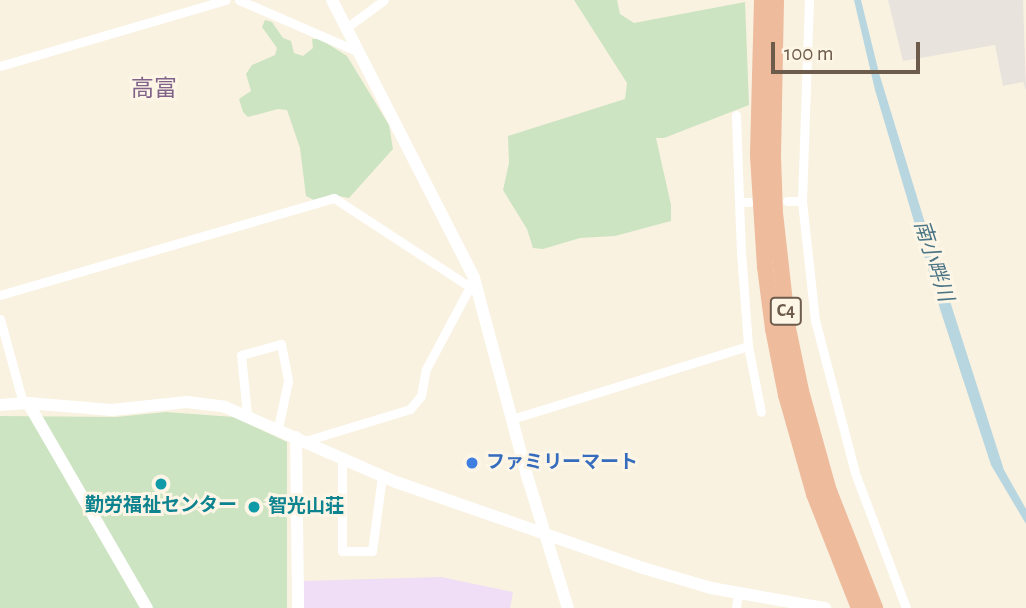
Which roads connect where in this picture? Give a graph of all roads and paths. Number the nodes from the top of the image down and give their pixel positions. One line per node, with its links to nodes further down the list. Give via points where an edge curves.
1 (226, 0): 10 (street)
2 (239, 0): 9 (street)
3 (332, 0): 8 (street)
4 (384, 0): 8 (street)
5 (762, 0): 34 (highway, C4, via 758,156 773,329 814,494)
6 (776, 0): 35 (highway, C4, via 775,213 788,328 829,491)
7 (809, 0): 13 (street)
8 (346, 28): 9 (street)
9 (359, 51): 14 (street)
10 (0, 66)
11 (736, 115): 17 (street)
12 (787, 201): 13 (street)
13 (802, 201): 36 (street, via 815,320 855,473)
14 (472, 282): 15 (street, via 334,198); 22 (street); 24 (street, via 426,369 421,396 410,408)
15 (0, 295)
16 (0, 320): 18 (street)
17 (748, 346): 20 (street); 22 (street)
18 (26, 403): 19 (street); 21 (street, via 112,410 197,402); 29 (street)
19 (0, 405)
20 (761, 412)
21 (247, 414): 23 (street); 23 (street, via 241,355 281,344 288,382)
22 (512, 419): 27 (street)
23 (278, 428): 24 (street)
24 (301, 439): 25 (street); 30 (street)
25 (342, 459): 26 (street); 26 (street, via 342,551 372,551)
26 (382, 476): 27 (street)
27 (545, 534): 28 (street, via 674,578); 31 (street)
28 (738, 594): 32 (street); 33 (street)
29 (147, 608)
30 (298, 608)
31 (568, 608)
32 (736, 608)
33 (825, 608)
34 (859, 608)
35 (875, 608)
36 (906, 608)

